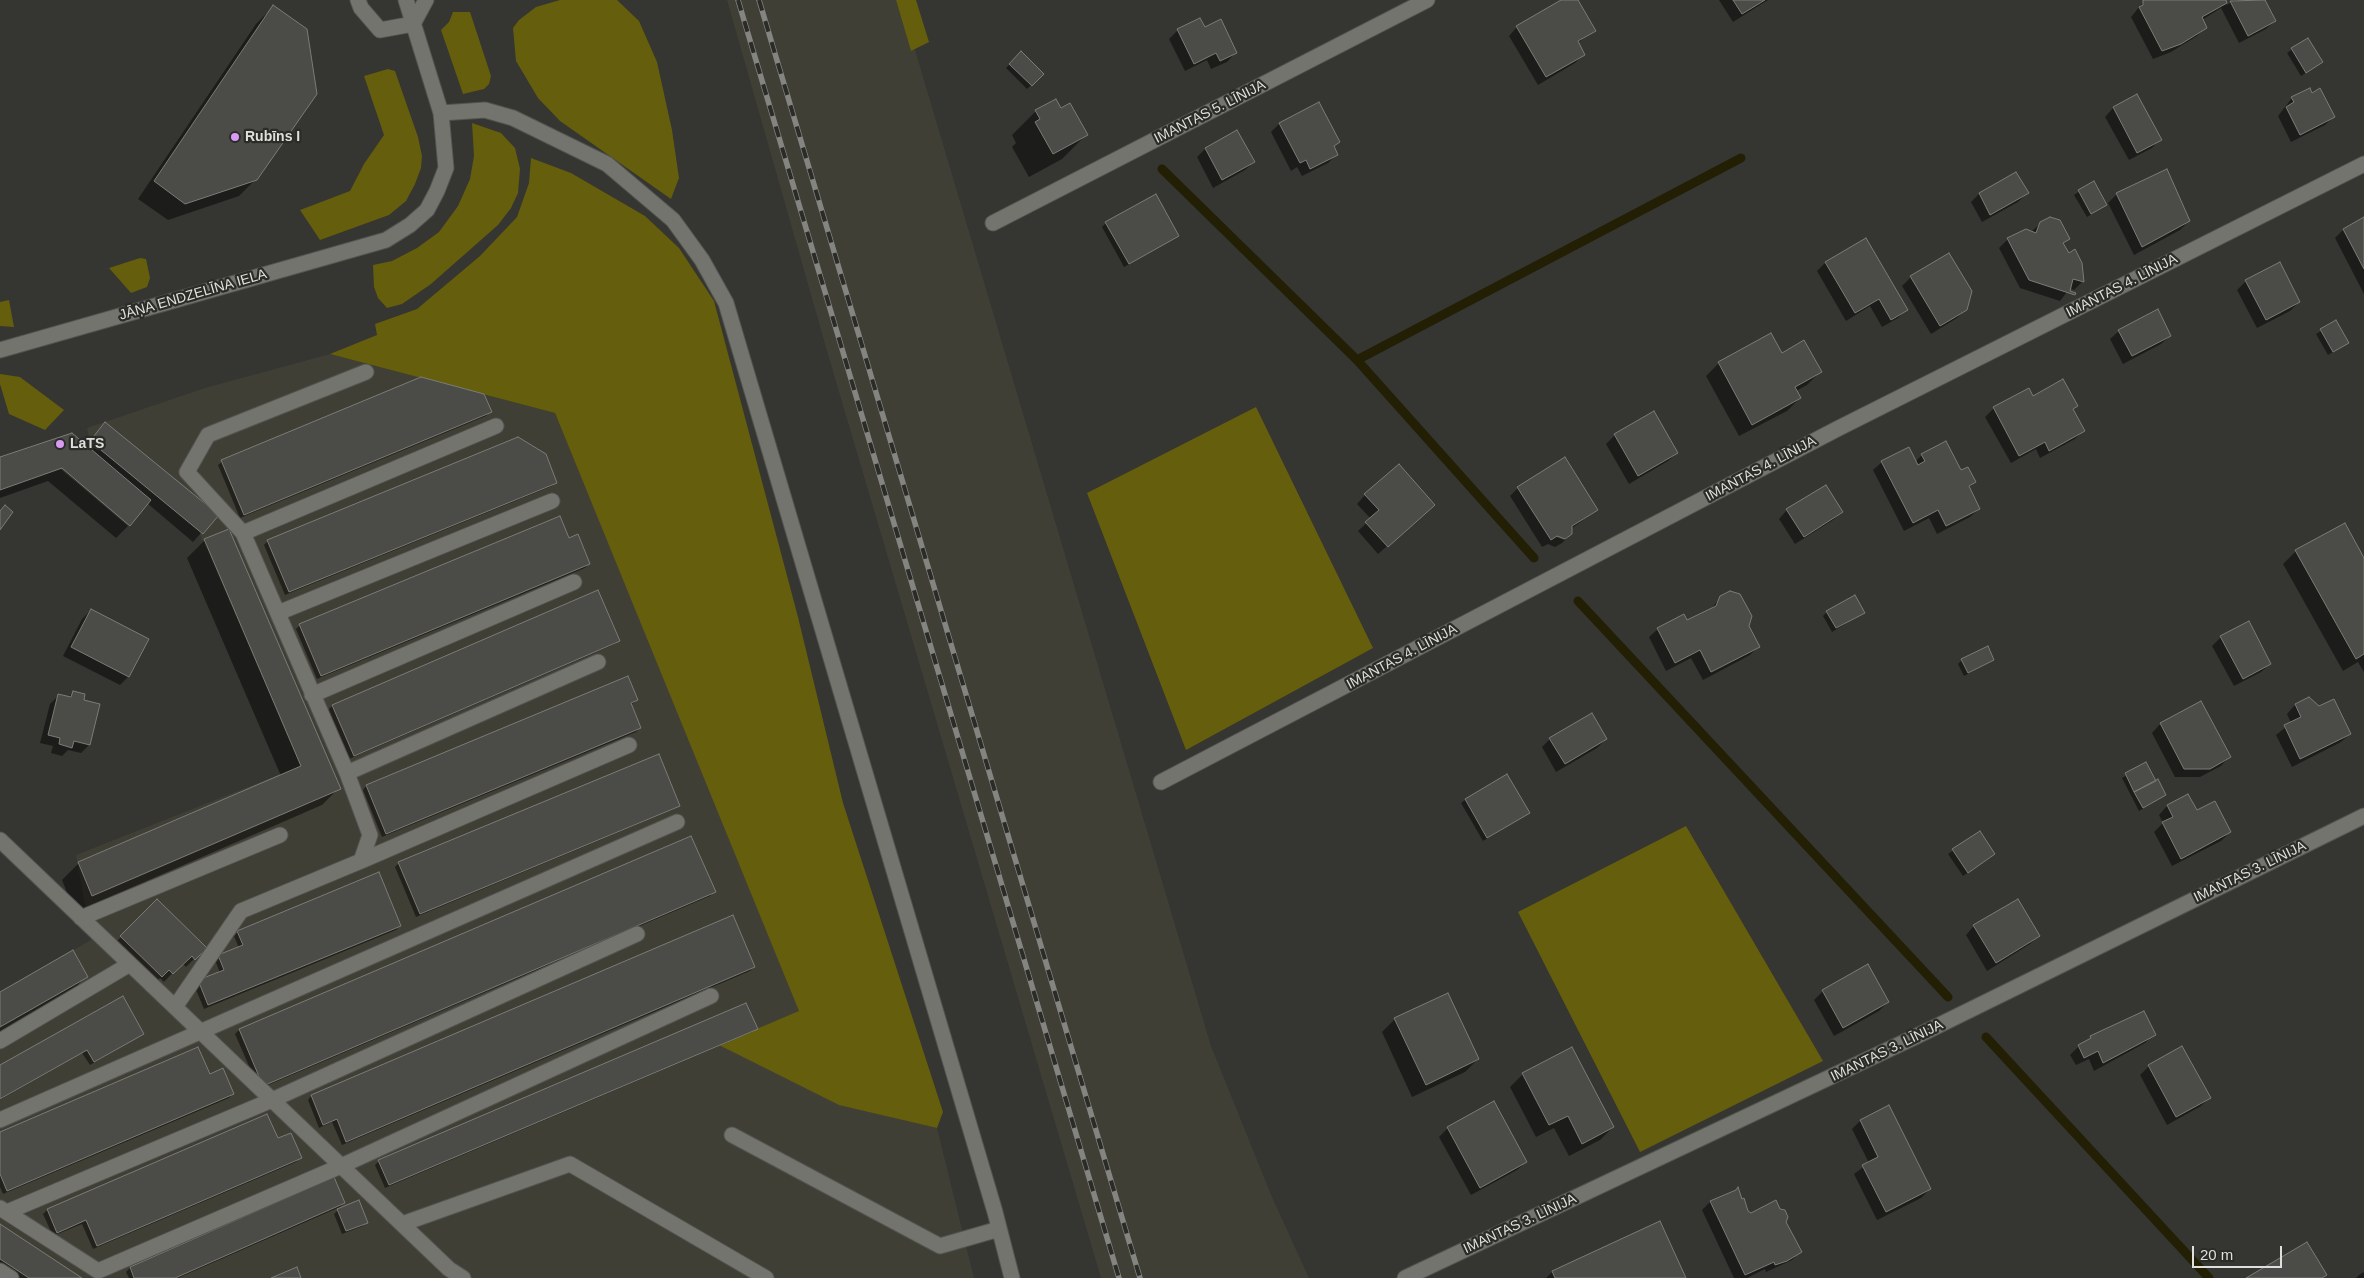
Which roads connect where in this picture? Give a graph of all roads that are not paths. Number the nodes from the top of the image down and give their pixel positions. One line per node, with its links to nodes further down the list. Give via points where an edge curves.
1 (358, 0): 5 (street, via 380,30)
2 (406, 0): 5 (street, JĀŅA ENDZELĪNA IELA)
3 (426, 0): 5 (street)
4 (1427, 0): 8 (street, IMANTAS 5. LĪNIJA)
5 (413, 24): 6 (street, JĀŅA ENDZELĪNA IELA)
6 (441, 113): 9 (street, JĀŅA ENDZELĪNA IELA, via 446,168 437,191 426,210 386,240); 39 (street, via 485,110 513,118 607,164 673,220 702,260 726,304)
7 (2364, 164): 20 (street, IMANTAS 4. LĪNIJA, via 1837,429)
8 (993, 223)
9 (0, 350)
10 (366, 372): 13 (street, via 208,436 188,472)
11 (496, 426): 13 (street)
12 (552, 501): 15 (street)
13 (243, 533): 15 (street)
14 (574, 582): 17 (street)
15 (278, 613): 17 (street)
16 (598, 662): 19 (street)
17 (312, 695): 19 (street)
18 (629, 745): 25 (street)
19 (347, 773): 25 (street, via 370,835)
20 (1161, 782)
21 (2364, 816): 45 (street, IMANTAS 3. LĪNIJA, via 1915,1037)
22 (677, 822): 31 (street)
23 (280, 834): 26 (street)
24 (0, 840): 26 (street)
25 (361, 861): 30 (street, via 241,911)
26 (81, 918): 28 (street)
27 (637, 934): 33 (street)
28 (130, 964): 30 (street); 32 (street)
29 (711, 996): 36 (street)
30 (175, 1007): 31 (street)
31 (200, 1031): 33 (street); 34 (street)
32 (0, 1042)
33 (272, 1100): 36 (street); 37 (street)
34 (0, 1120)
35 (732, 1134): 39 (street, via 940,1246)
36 (341, 1166): 37 (street, via 98,1271); 38 (street)
37 (3, 1210)
38 (402, 1224): 42 (street, via 449,1269); 43 (street, via 570,1164)
39 (999, 1229): 44 (street)
40 (0, 1271): 41 (street)
41 (11, 1278)
42 (464, 1278)
43 (766, 1278)
44 (1012, 1278)
45 (1406, 1278)

